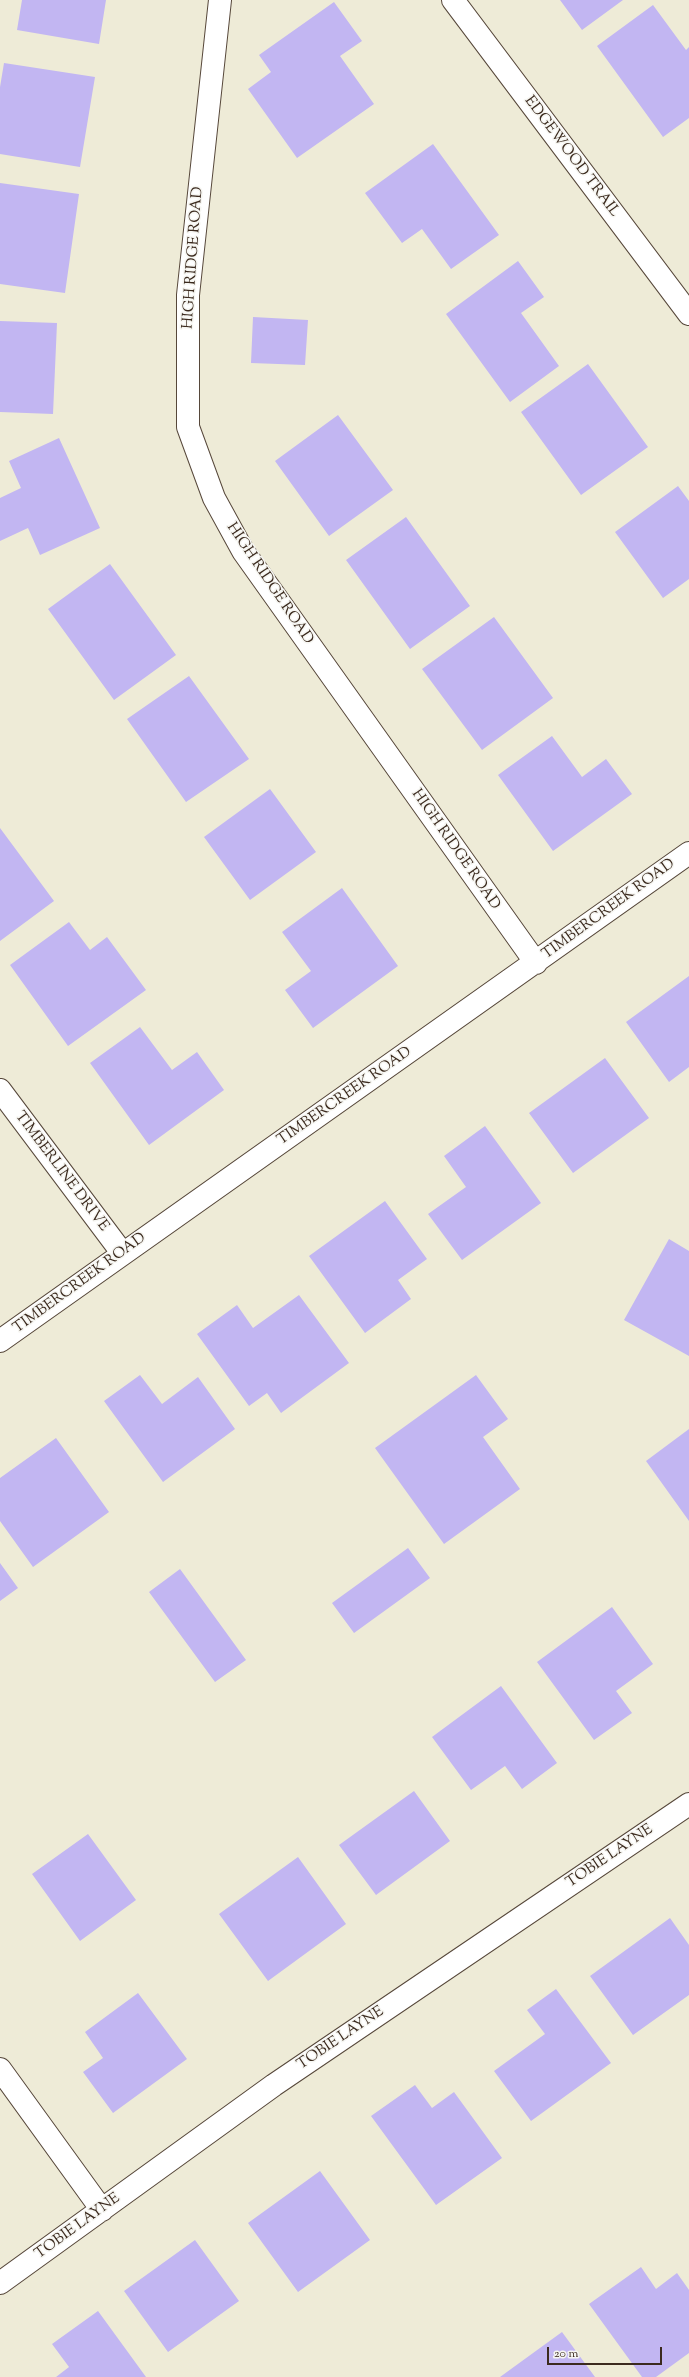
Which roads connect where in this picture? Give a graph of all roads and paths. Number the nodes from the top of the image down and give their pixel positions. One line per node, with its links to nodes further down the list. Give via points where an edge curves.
1 (220, 0): 5 (street, HIGH RIDGE ROAD, via 188,295 188,427 214,498 243,551)
2 (453, 0): 3 (street, EDGEWOOD TRAIL)
3 (689, 314)
4 (689, 853): 5 (street, TIMBERCREEK ROAD)
5 (536, 963): 7 (street, TIMBERCREEK ROAD)
6 (0, 1090): 7 (street, TIMBERLINE DRIVE)
7 (123, 1254): 8 (street, TIMBERCREEK ROAD)
8 (0, 1342)
9 (689, 1804): 11 (street, TOBIE LAYNE, via 274,2085)
10 (0, 2069): 11 (street)
11 (102, 2210): 12 (street, TOBIE LAYNE)
12 (0, 2284)

